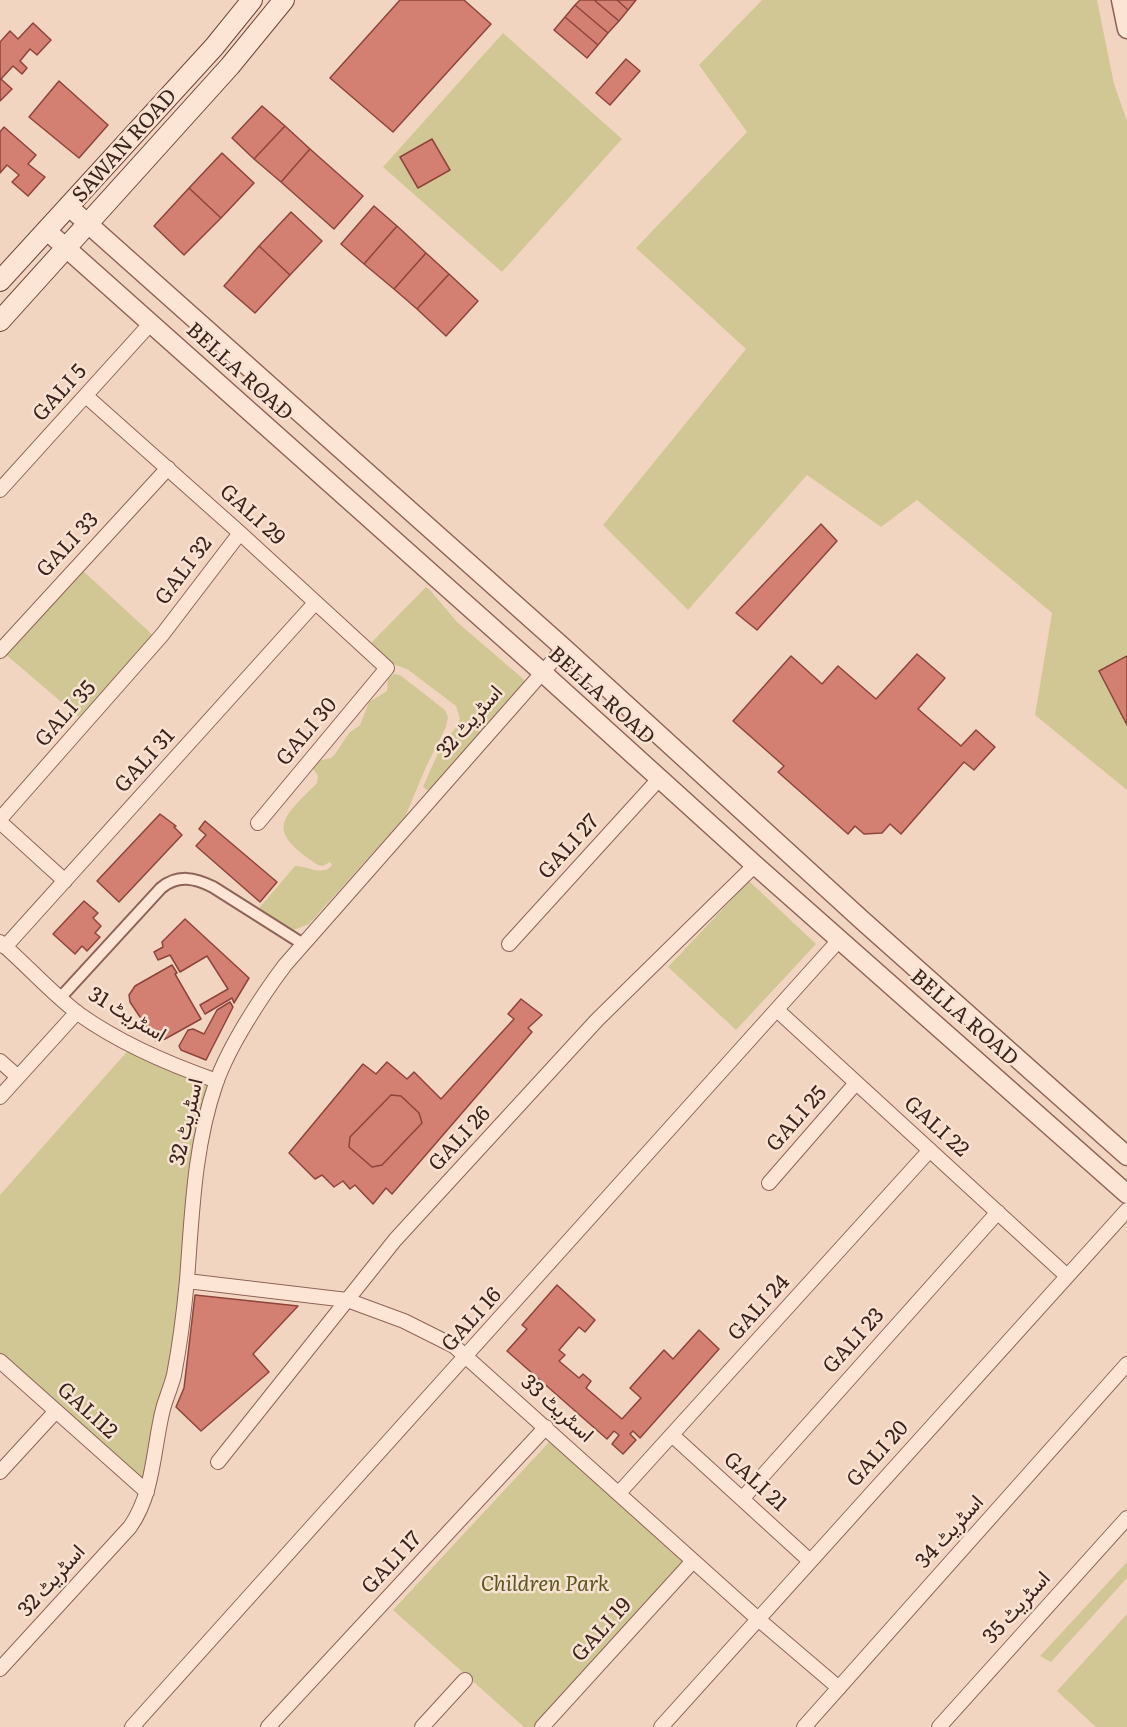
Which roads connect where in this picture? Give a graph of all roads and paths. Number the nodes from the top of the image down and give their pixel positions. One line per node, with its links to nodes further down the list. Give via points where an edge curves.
1 (252, 0): 5 (main road, SAWAN ROAD)
2 (284, 0): 6 (main road, SAWAN ROAD)
3 (1120, 0): 4 (street)
4 (1127, 29)
5 (68, 206): 6 (street, BELLA ROAD); 7 (main road, SAWAN ROAD)
6 (88, 224): 8 (main road, SAWAN ROAD); 13 (street, BELLA ROAD)
7 (46, 230): 8 (street, BELLA ROAD); 9 (main road, SAWAN ROAD)
8 (66, 248): 10 (main road, SAWAN ROAD); 11 (street, BELLA ROAD)
9 (0, 281)
10 (0, 321)
11 (151, 323): 12 (street, GALI 5); 14 (street, BELLA ROAD)
12 (86, 396): 15 (street, GALI 29); 16 (street, GALI 5)
13 (297, 410): 14 (street); 20 (street, BELLA ROAD)
14 (275, 434): 23 (street, BELLA ROAD)
15 (168, 468): 17 (street, GALI 29); 21 (street, GALI 33)
16 (0, 490)
17 (240, 533): 18 (street, GALI 29); 19 (street, GALI 32)
18 (315, 603): 22 (street, GALI 29); 30 (street, GALI 31)
19 (162, 635): 25 (street, GALI 35)
20 (564, 648): 23 (street, اسٹریٹ 32); 26 (street, BELLA ROAD)
21 (0, 651)
22 (387, 668): 27 (street, GALI 30)
23 (542, 672): 24 (street, BELLA ROAD); 33 (street, اسٹریٹ 32)
24 (659, 779): 28 (street, BELLA ROAD); 34 (street, GALI 27)
25 (0, 820): 30 (street)
26 (755, 822): 28 (street); 35 (street, BELLA ROAD)
27 (258, 823)
28 (733, 845): 29 (street, BELLA ROAD)
29 (755, 865): 31 (street, BELLA ROAD); 53 (street, GALI 26, via 597,1020 395,1240)
30 (65, 881): 32 (street, GALI 31)
31 (840, 939): 36 (street, BELLA ROAD); 38 (street, GALI 16)
32 (3, 944): 37 (street, اسٹریٹ 31)
33 (303, 944): 37 (street, via 200,881 175,880 161,888); 42 (street, اسٹریٹ 32, via 262,998)
34 (509, 944)
35 (922, 973): 36 (street); 46 (street, BELLA ROAD)
36 (903, 994): 48 (street, BELLA ROAD)
37 (61, 997): 39 (street, اسٹریٹ 31)
38 (777, 1010): 43 (street, GALI 22); 54 (street, GALI 16)
39 (77, 1012): 41 (street); 42 (street, اسٹریٹ 31, via 147,1053)
40 (0, 1061): 41 (street)
41 (18, 1077): 44 (street)
42 (217, 1081): 52 (street, اسٹریٹ 32, via 196,1172)
43 (856, 1083): 45 (street, GALI 22); 47 (street, GALI 25)
44 (0, 1097)
45 (930, 1150): 50 (street, GALI 22); 59 (street, GALI 24)
46 (1127, 1156)
47 (769, 1183)
48 (1127, 1194)
49 (1127, 1210): 51 (street, GALI 20)
50 (998, 1212): 51 (street, GALI 22); 64 (street, GALI 23)
51 (1067, 1276): 67 (street, GALI 20)
52 (187, 1281): 53 (street, اسٹریٹ 33); 62 (street, اسٹریٹ 32, via 173,1377)
53 (347, 1300): 54 (street, اسٹریٹ 33, via 404,1322 454,1346); 60 (street, GALI 26)
54 (467, 1357): 58 (street, اسٹریٹ 33); 72 (street, GALI 16)
55 (0, 1361): 57 (street, GALI12)
56 (1127, 1364): 71 (street, اسٹریٹ 34)
57 (56, 1411): 61 (street); 62 (street, GALI12)
58 (546, 1427): 63 (street, اسٹریٹ 33); 73 (street, GALI 17)
59 (672, 1435): 63 (street, GALI 24); 64 (street, GALI 21)
60 (218, 1462)
61 (0, 1472)
62 (147, 1492): 69 (street, اسٹریٹ 32, via 130,1527)
63 (619, 1493): 66 (street, اسٹریٹ 33)
64 (742, 1499): 67 (street, GALI 21)
65 (1127, 1518): 78 (street, اسٹریٹ 35)
66 (693, 1561): 68 (street, اسٹریٹ 33); 75 (street, GALI 19)
67 (810, 1561): 68 (street, GALI 20)
68 (758, 1619): 71 (street, اسٹریٹ 33); 76 (street, GALI 20)
69 (0, 1669)
70 (465, 1680): 74 (street)
71 (839, 1688): 77 (street, اسٹریٹ 34)
72 (132, 1727)
73 (268, 1727)
74 (422, 1727)
75 (542, 1727)
76 (661, 1727)
77 (804, 1727)
78 (939, 1727)

